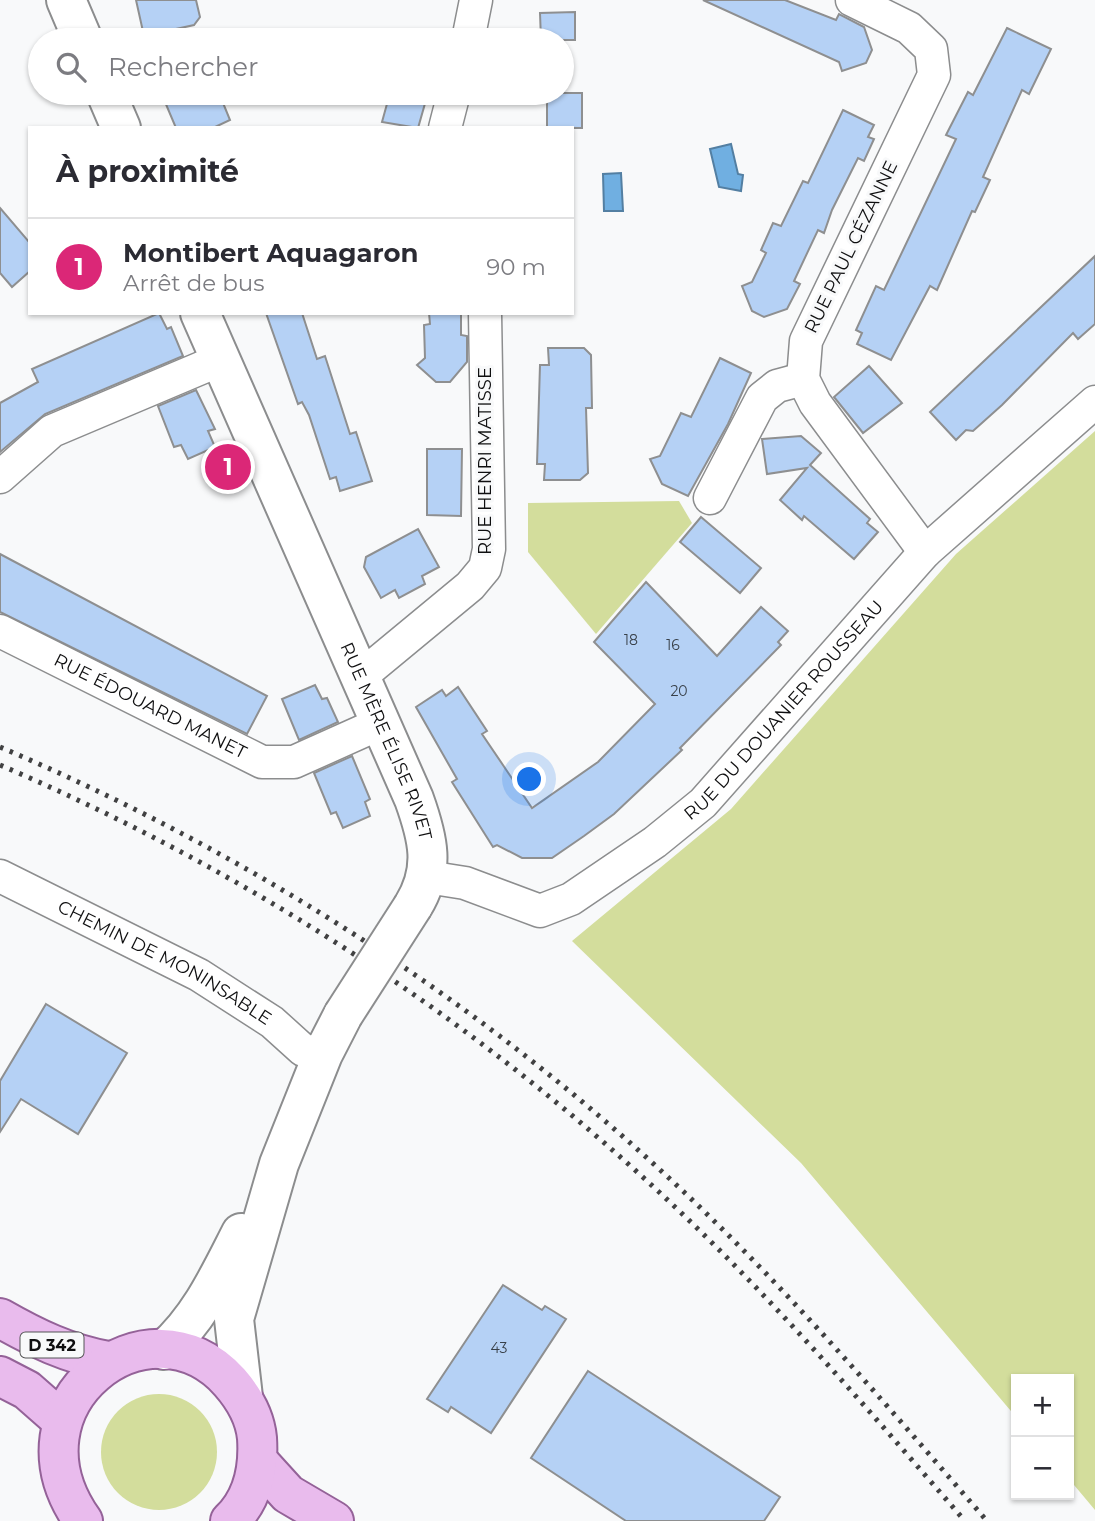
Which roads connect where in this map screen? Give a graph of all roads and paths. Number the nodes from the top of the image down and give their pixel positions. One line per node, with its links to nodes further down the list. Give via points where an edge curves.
1 (66, 0): 4 (street)
2 (476, 0): 5 (street)
3 (852, 0): 13 (street, RUE PAUL CÉZANNE, via 909,28 932,49 934,75 806,341)
4 (78, 28)
5 (470, 28)
6 (111, 105): 8 (street)
7 (451, 105): 9 (street)
8 (120, 126)
9 (446, 126)
10 (201, 315): 12 (street, RUE MÈRE ÉLISE RIVET)
11 (485, 315): 19 (street, RUE HENRI MATISSE, via 489,549 485,568 470,586)
12 (220, 360): 15 (street, via 52,431); 19 (street, RUE MÈRE ÉLISE RIVET)
13 (803, 379): 16 (street, via 777,386 762,398); 17 (street, via 815,404)
14 (1095, 402): 17 (street, RUE DU DOUANIER ROUSSEAU)
15 (0, 477)
16 (710, 498)
17 (925, 552): 22 (street, RUE DU DOUANIER ROUSSEAU, via 704,803 571,899 540,911 465,883)
18 (0, 631): 20 (street, RUE ÉDOUARD MANET, via 262,762 294,762)
19 (360, 677): 20 (street, RUE MÈRE ÉLISE RIVET)
20 (381, 723): 22 (street, RUE MÈRE ÉLISE RIVET, via 426,833)
21 (0, 876): 23 (street, CHEMIN DE MONINSABLE, via 199,975 272,1022 303,1050)
22 (420, 891): 23 (street, bridge, via 342,1015)
23 (323, 1054): 24 (street)
24 (279, 1164): 26 (street, via 201,1309); 29 (street, via 234,1320)
25 (0, 1318): 27 (main road, D 342, via 76,1356)
26 (164, 1350): 27 (main road, via 135,1352); 29 (main road, via 195,1357 222,1373)
27 (108, 1362): 30 (main road, via 87,1376)
28 (0, 1376): 30 (main road, D 342, via 27,1390)
29 (243, 1397): 31 (main road, via 256,1427)
30 (60, 1419): 32 (main road, via 55,1447 58,1476 68,1502)
31 (258, 1461): 33 (main road, via 252,1489); 34 (main road, via 288,1494)
32 (83, 1521)
33 (229, 1521)
34 (334, 1521)

